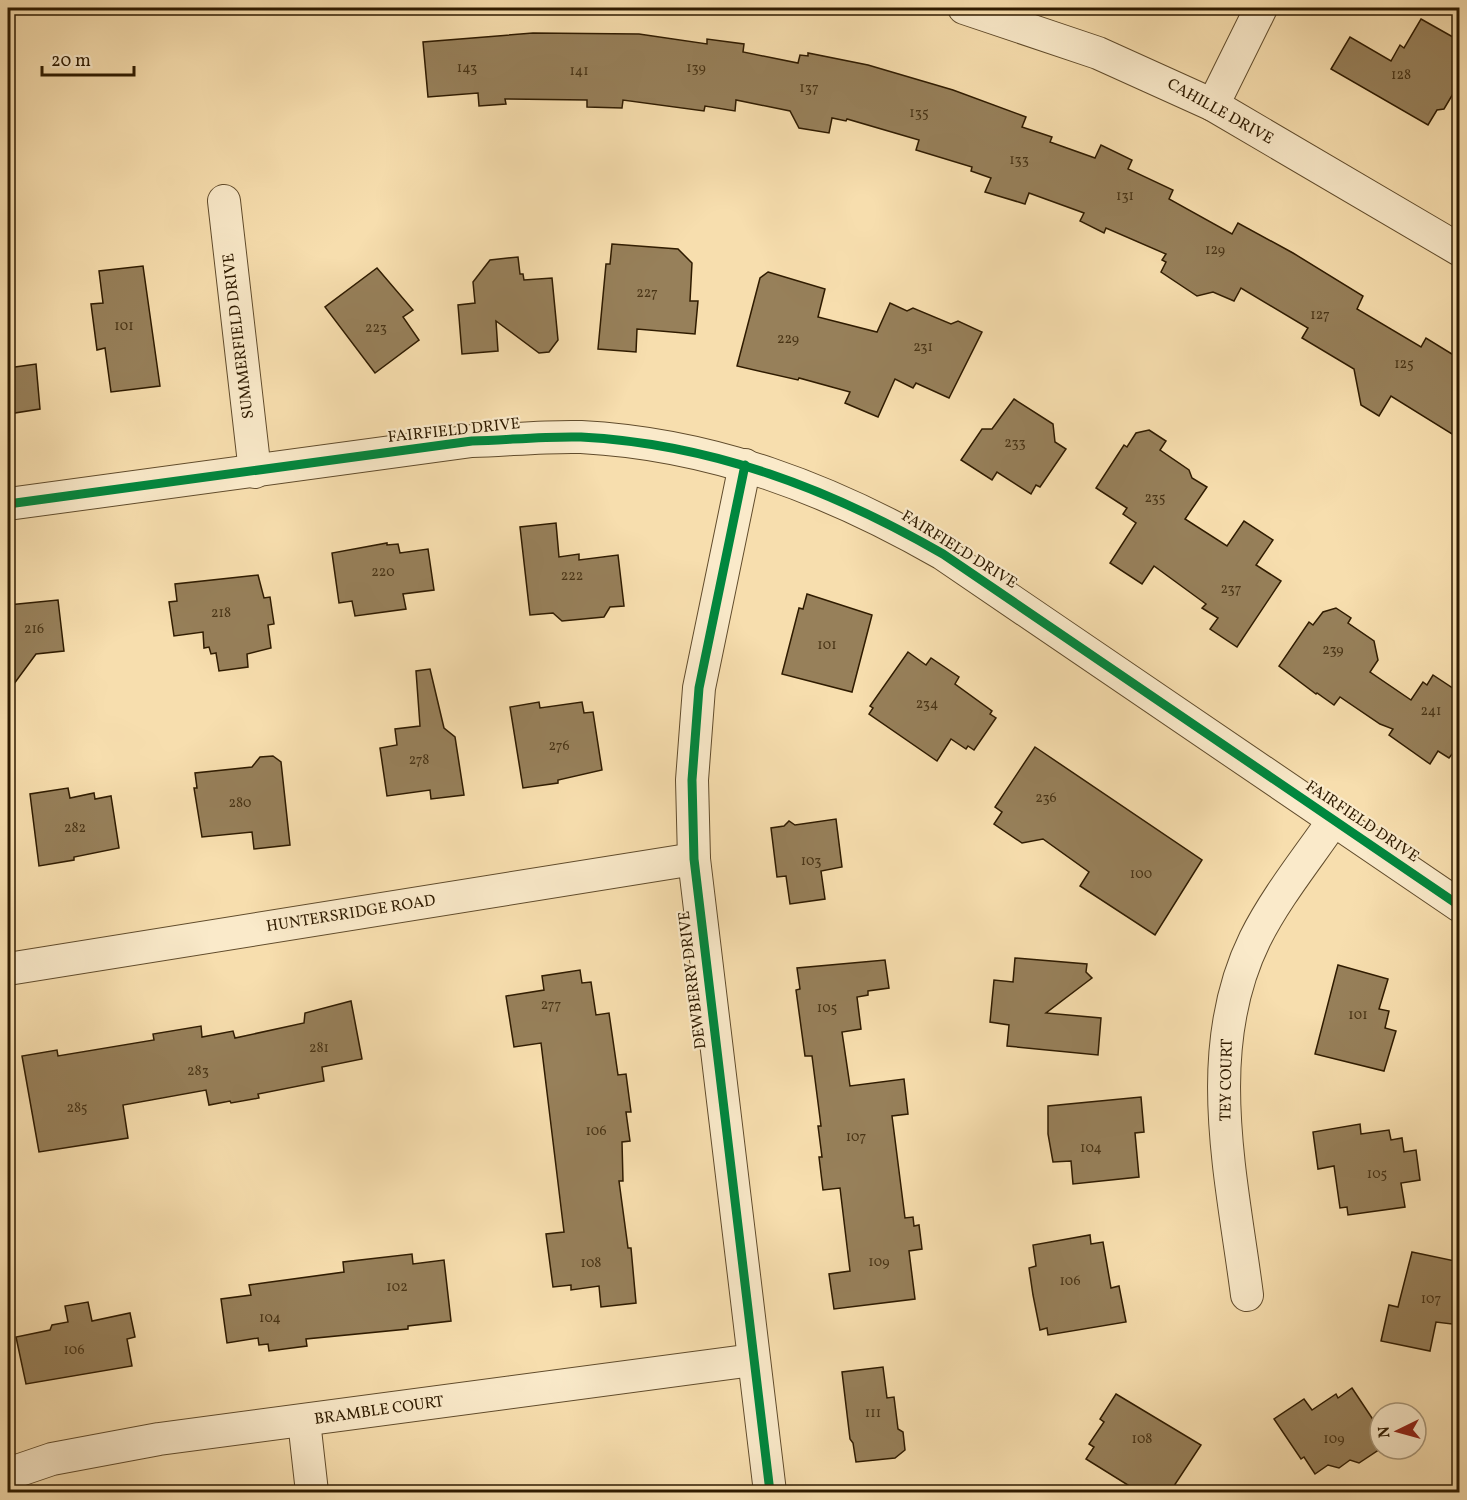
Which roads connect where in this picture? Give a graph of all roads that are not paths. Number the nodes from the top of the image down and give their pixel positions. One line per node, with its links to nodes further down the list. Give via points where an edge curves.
1 (964, 8): 3 (street, CAHILLE DRIVE, via 1098,53)
2 (1261, 8): 3 (street)
3 (1212, 105): 5 (street, CAHILLE DRIVE)
4 (224, 201): 7 (street, SUMMERFIELD DRIVE)
5 (1460, 250)
6 (745, 465): 7 (street, FAIRFIELD DRIVE, via 680,449 579,437 472,441); 9 (street, FAIRFIELD DRIVE, via 820,491 943,554); 10 (street, DEWBERRY DRIVE, via 699,688 692,780)
7 (255, 472): 8 (street, FAIRFIELD DRIVE)
8 (8, 504)
9 (1333, 821): 11 (street, FAIRFIELD DRIVE); 13 (street, TEY COURT, via 1255,939 1230,1011 1224,1089)
10 (694, 859): 12 (street, HUNTERSRIDGE ROAD); 14 (street, DEWBERRY DRIVE)
11 (1460, 906)
12 (8, 969)
13 (1247, 1295)
14 (753, 1360): 15 (street, BRAMBLE COURT); 18 (street, DEWBERRY DRIVE)
15 (304, 1421): 16 (street, BRAMBLE COURT, via 159,1439 52,1459); 17 (street)
16 (8, 1474)
17 (312, 1492)
18 (770, 1492)

